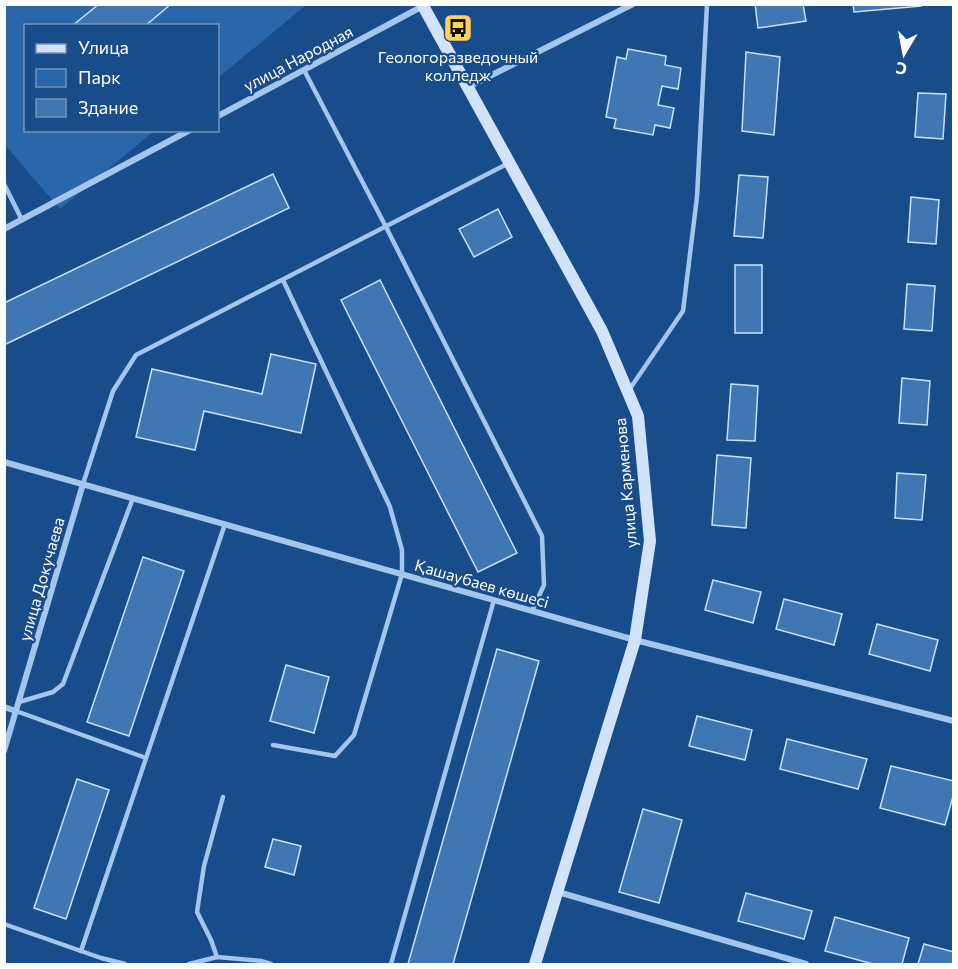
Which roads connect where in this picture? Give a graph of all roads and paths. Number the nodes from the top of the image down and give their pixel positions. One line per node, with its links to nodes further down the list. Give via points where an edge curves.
1 (633, 4): 5 (street)
2 (707, 4): 14 (lane, via 697,197 683,311)
3 (423, 5): 4 (street, улица Народная); 5 (street, улица Карменова)
4 (304, 70): 6 (street, улица Народная); 11 (lane)
5 (468, 87): 8 (street, улица Карменова)
6 (219, 113)
7 (186, 132): 10 (street)
8 (510, 163): 11 (lane); 14 (street, улица Карменова, via 603,331)
9 (4, 184): 10 (lane)
10 (22, 220): 12 (street)
11 (386, 227): 13 (lane); 21 (lane, via 542,536 544,585)
12 (4, 230)
13 (283, 280): 16 (lane, via 136,355 113,391); 19 (lane, via 390,507 402,550)
14 (628, 392): 22 (street, улица Карменова, via 638,416 650,541)
15 (4, 462): 16 (street, Қашаубаев көшесі)
16 (83, 484): 17 (street, Қашаубаев көшесі); 23 (street, улица Докучаева)
17 (133, 498): 18 (street, Қашаубаев көшесі); 23 (lane, via 63,684 53,692)
18 (225, 524): 19 (street, Қашаубаев көшесі); 29 (lane)
19 (402, 574): 20 (street, Қашаубаев көшесі); 27 (lane, via 354,735 335,756)
20 (494, 600): 21 (street, Қашаубаев көшесі); 38 (lane)
21 (532, 611): 22 (street, Қашаубаев көшесі)
22 (635, 640): 26 (street, Қашаубаев көшесі); 31 (street, улица Карменова)
23 (19, 702): 25 (street, улица Докучаева)
24 (4, 707): 25 (street)
25 (16, 711): 28 (street, улица Докучаева); 29 (lane)
26 (954, 721)
27 (273, 745)
28 (4, 751)
29 (146, 758): 33 (lane)
30 (223, 797): 34 (lane, via 204,866 197,912)
31 (557, 892): 39 (street, улица Карменова); 40 (street)
32 (4, 924): 33 (lane)
33 (81, 951): 35 (lane)
34 (216, 957): 36 (lane); 37 (lane)
35 (125, 964)
36 (189, 964)
37 (271, 964)
38 (391, 964)
39 (535, 964)
40 (806, 964)

